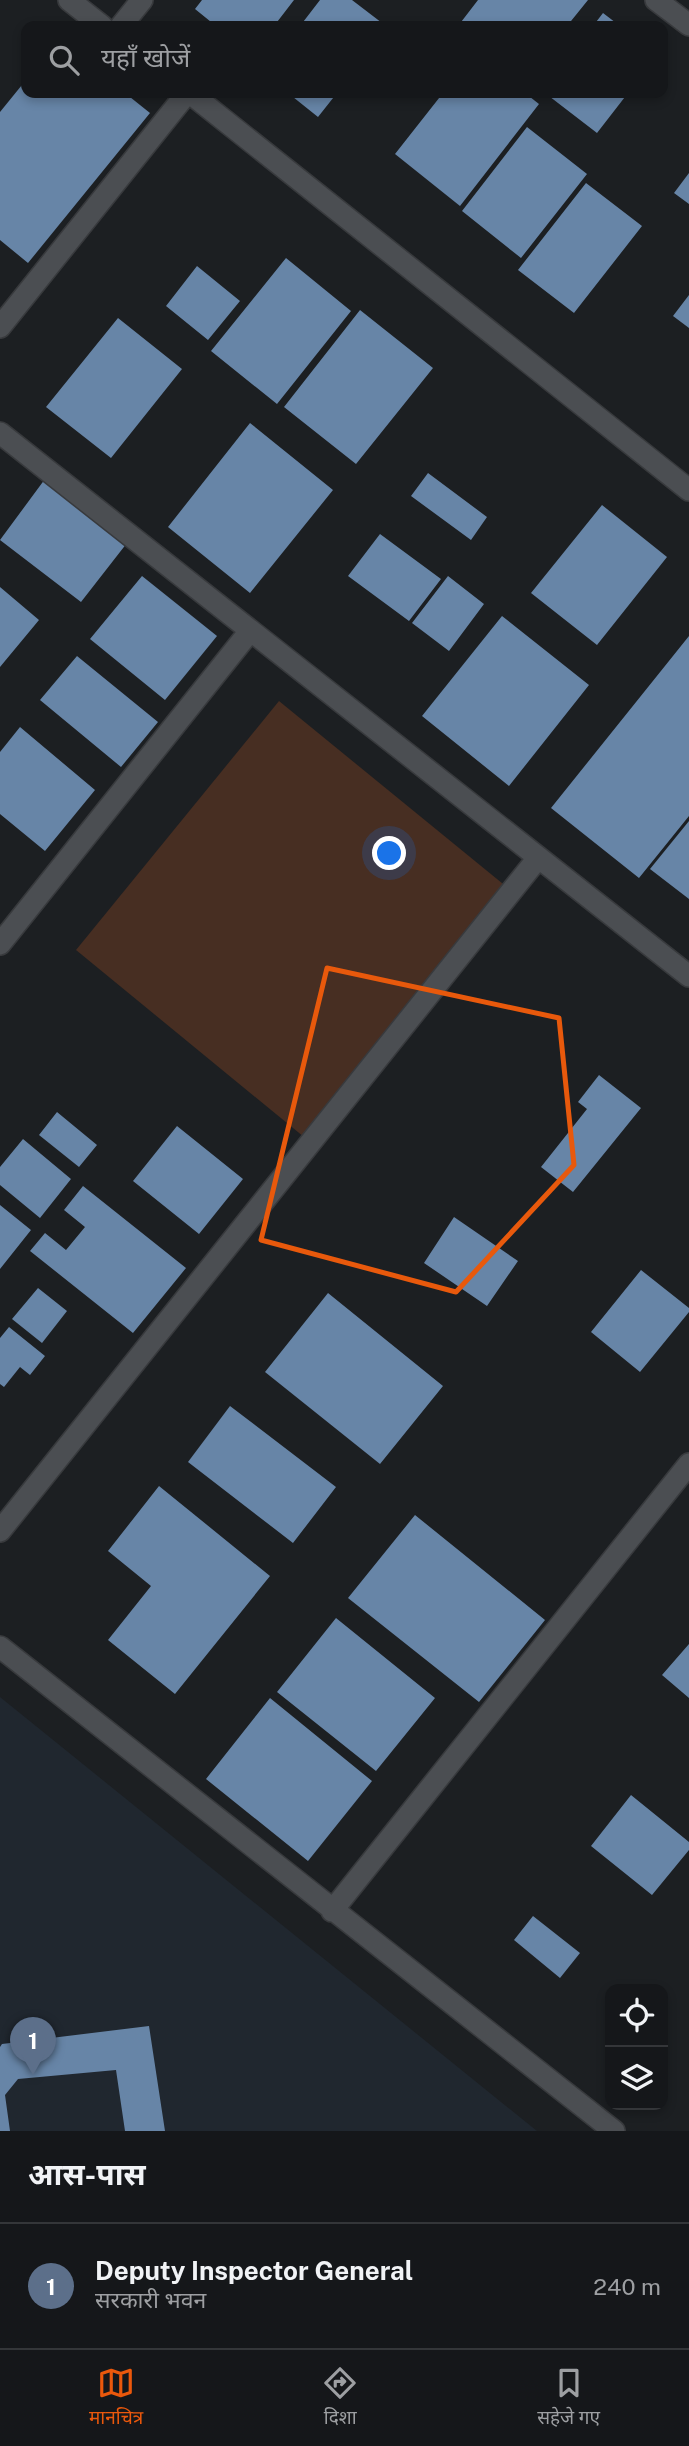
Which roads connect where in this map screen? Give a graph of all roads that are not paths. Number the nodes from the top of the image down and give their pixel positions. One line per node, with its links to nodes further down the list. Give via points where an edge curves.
1 (69, 0): 4 (street)
2 (142, 0): 5 (street)
3 (656, 0): 6 (street)
4 (96, 21)
5 (125, 21)
6 (689, 25)
7 (185, 98): 9 (street)
8 (195, 98): 11 (street)
9 (0, 327)
10 (0, 432): 12 (street)
11 (689, 490)
12 (250, 631): 13 (street); 14 (street)
13 (538, 858): 15 (street); 17 (street)
14 (0, 944)
15 (689, 976)
16 (689, 1464): 19 (street)
17 (0, 1531)
18 (0, 1647): 19 (street)
19 (332, 1911): 20 (street)
20 (614, 2131)

